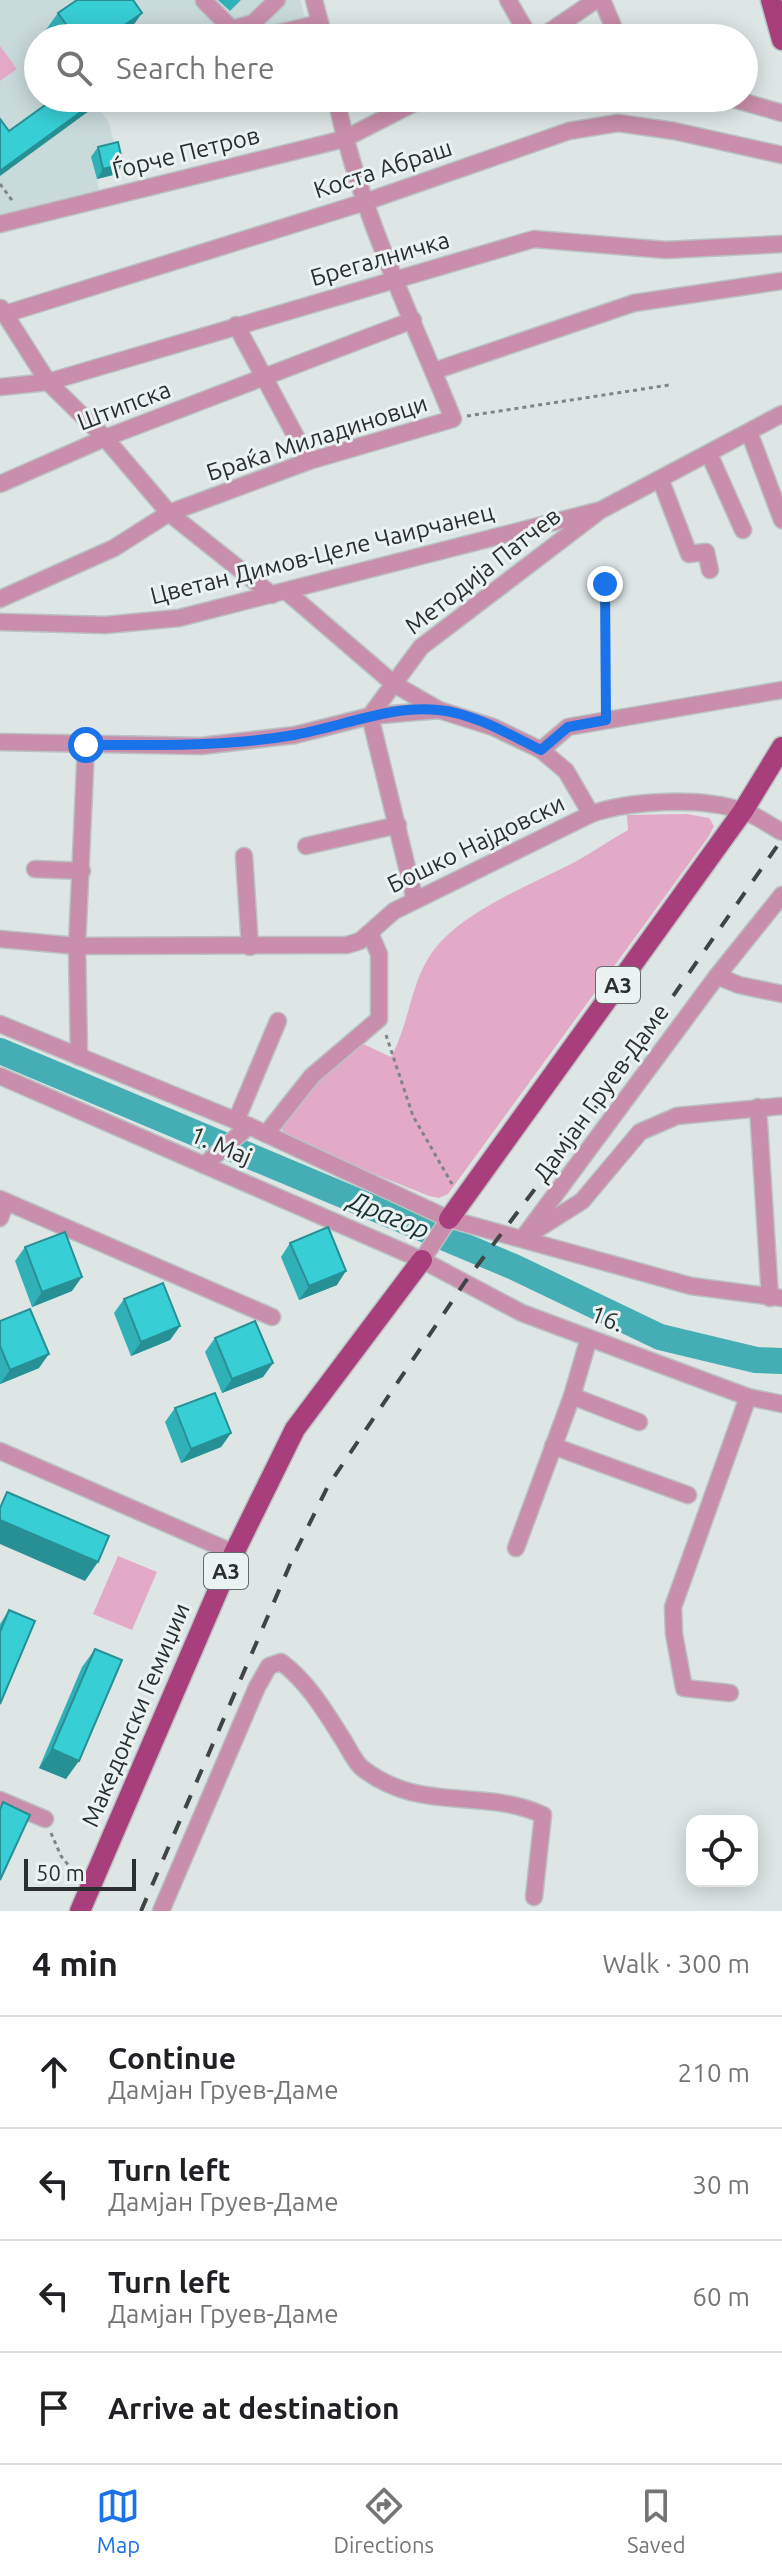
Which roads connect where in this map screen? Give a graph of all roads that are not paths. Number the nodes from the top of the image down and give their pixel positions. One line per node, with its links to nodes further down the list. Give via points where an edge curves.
1 (277, 0): 8 (street)
2 (314, 0): 9 (street)
3 (508, 0): 10 (street)
4 (599, 0): 11 (street); 12 (street)
5 (771, 0): 13 (main road)
6 (204, 1): 7 (street)
7 (227, 24)
8 (250, 24)
9 (320, 24)
10 (522, 24)
11 (562, 24)
12 (611, 24)
13 (782, 40)
14 (758, 106): 17 (street)
15 (339, 112): 18 (street)
16 (397, 112): 18 (street, Ѓорче Петров)
17 (782, 113)
18 (344, 139): 20 (street); 21 (street, Ѓорче Петров)
19 (782, 155): 20 (street, Коста Абраш, via 618,123 569,131)
20 (365, 202): 23 (street); 25 (street, Коста Абраш)
21 (0, 224)
22 (782, 244): 23 (street, Брегалничка, via 666,250 534,239)
23 (394, 281): 26 (street); 27 (street, Брегалничка)
24 (782, 281): 28 (street, Браќа Миладиновци, via 634,303)
25 (2, 310): 30 (street)
26 (413, 320): 28 (street); 29 (street, Штипска)
27 (236, 325): 29 (street); 30 (street, Брегалничка)
28 (434, 371): 36 (street, Браќа Миладиновци, via 453,419)
29 (267, 377): 34 (street, Штипска); 36 (street)
30 (48, 382): 31 (street, Брегалничка); 34 (street)
31 (0, 387)
32 (782, 414): 33 (street, Цветан Димов-Целе Чаирчанец)
33 (749, 432): 35 (street, Цветан Димов-Целе Чаирчанец); 42 (street)
34 (105, 438): 38 (street, Штипска); 40 (street)
35 (709, 454): 37 (street, Цветан Димов-Целе Чаирчанец); 43 (street)
36 (309, 461): 40 (street, Браќа Миладиновци)
37 (661, 481): 39 (street, Цветан Димов-Целе Чаирчанец); 45 (street, via 689,554 706,552)
38 (0, 484)
39 (601, 510): 41 (street, Цветан Димов-Целе Чаирчанец); 44 (street, Методија Патчев)
40 (169, 513): 46 (street); 47 (street, Браќа Миладиновци, via 114,548)
41 (558, 519): 44 (street); 46 (street, Цветан Димов-Целе Чаирчанец)
42 (782, 520)
43 (743, 530)
44 (569, 535): 49 (street, Методија Патчев, via 421,647)
45 (710, 570)
46 (280, 593): 48 (street, Цветан Димов-Целе Чаирчанец, via 179,618 105,625); 49 (street)
47 (0, 599)
48 (0, 622)
49 (394, 684): 51 (street); 52 (street, Методија Патчев)
50 (782, 690): 56 (street, via 568,727)
51 (439, 710): 52 (street); 56 (street)
52 (370, 716): 54 (street, via 295,735 201,746); 59 (street)
53 (0, 742): 54 (street)
54 (86, 745): 64 (street)
55 (782, 747): 57 (main road, A3)
56 (541, 750): 58 (street, via 566,771)
57 (743, 811): 58 (street, via 649,804); 60 (street); 83 (main road, A3)
58 (591, 814): 66 (street, Бошко Најдовски)
59 (398, 825): 61 (street); 66 (street)
60 (782, 832)
61 (306, 846)
62 (244, 856): 70 (street)
63 (35, 869): 64 (street)
64 (82, 871): 69 (street)
65 (782, 895): 71 (street, Дамјан Груев-Даме)
66 (415, 900): 67 (street, Бошко Најдовски)
67 (370, 933): 70 (street, Бошко Најдовски, via 335,947); 80 (street, 1. Мај, via 379,954 381,1015 312,1076)
68 (0, 939): 69 (street, Бошко Најдовски)
69 (77, 946): 70 (street, Бошко Најдовски); 75 (street)
70 (250, 947)
71 (717, 976): 72 (street); 84 (street, Дамјан Груев-Даме)
72 (782, 994)
73 (278, 1021): 79 (street, 1. Мај)
74 (0, 1024): 75 (street, 1. Мај)
75 (79, 1057): 79 (street, 1. Мај)
76 (0, 1076): 81 (street, 1. Мај)
77 (782, 1106): 78 (street)
78 (758, 1107): 84 (street, via 677,1116 640,1132 582,1201); 86 (street, 1. Мај)
79 (241, 1127): 80 (street, 1. Мај); 81 (street)
80 (266, 1134): 83 (street, 1. Мај)
81 (208, 1162): 85 (street, 1. Мај)
82 (2, 1207): 87 (street)
83 (449, 1219): 84 (street, 1. Мај); 85 (street, A3)
84 (523, 1238): 86 (street, 1. Мај, via 691,1286)
85 (422, 1260): 88 (street, 16., via 522,1313); 97 (main road, Македонски Гемиџии / A3, via 295,1429)
86 (776, 1298)
87 (272, 1317)
88 (589, 1338): 89 (street); 90 (street, 16.)
89 (572, 1396): 92 (street); 93 (street)
90 (748, 1397): 91 (street, 16.); 98 (street, via 673,1607 684,1688)
91 (782, 1404)
92 (639, 1422)
93 (553, 1446): 95 (street); 96 (street)
94 (0, 1451): 97 (street)
95 (688, 1495)
96 (516, 1548)
97 (234, 1553): 102 (main road, Македонски Гемиџии / A3)
98 (730, 1693)
99 (0, 1800): 100 (street)
100 (45, 1819)
101 (534, 1897): 103 (street, via 543,1815 498,1802 400,1791 360,1767 303,1682 281,1662 269,1666 257,1687)
102 (80, 1911)
103 (161, 1911)

